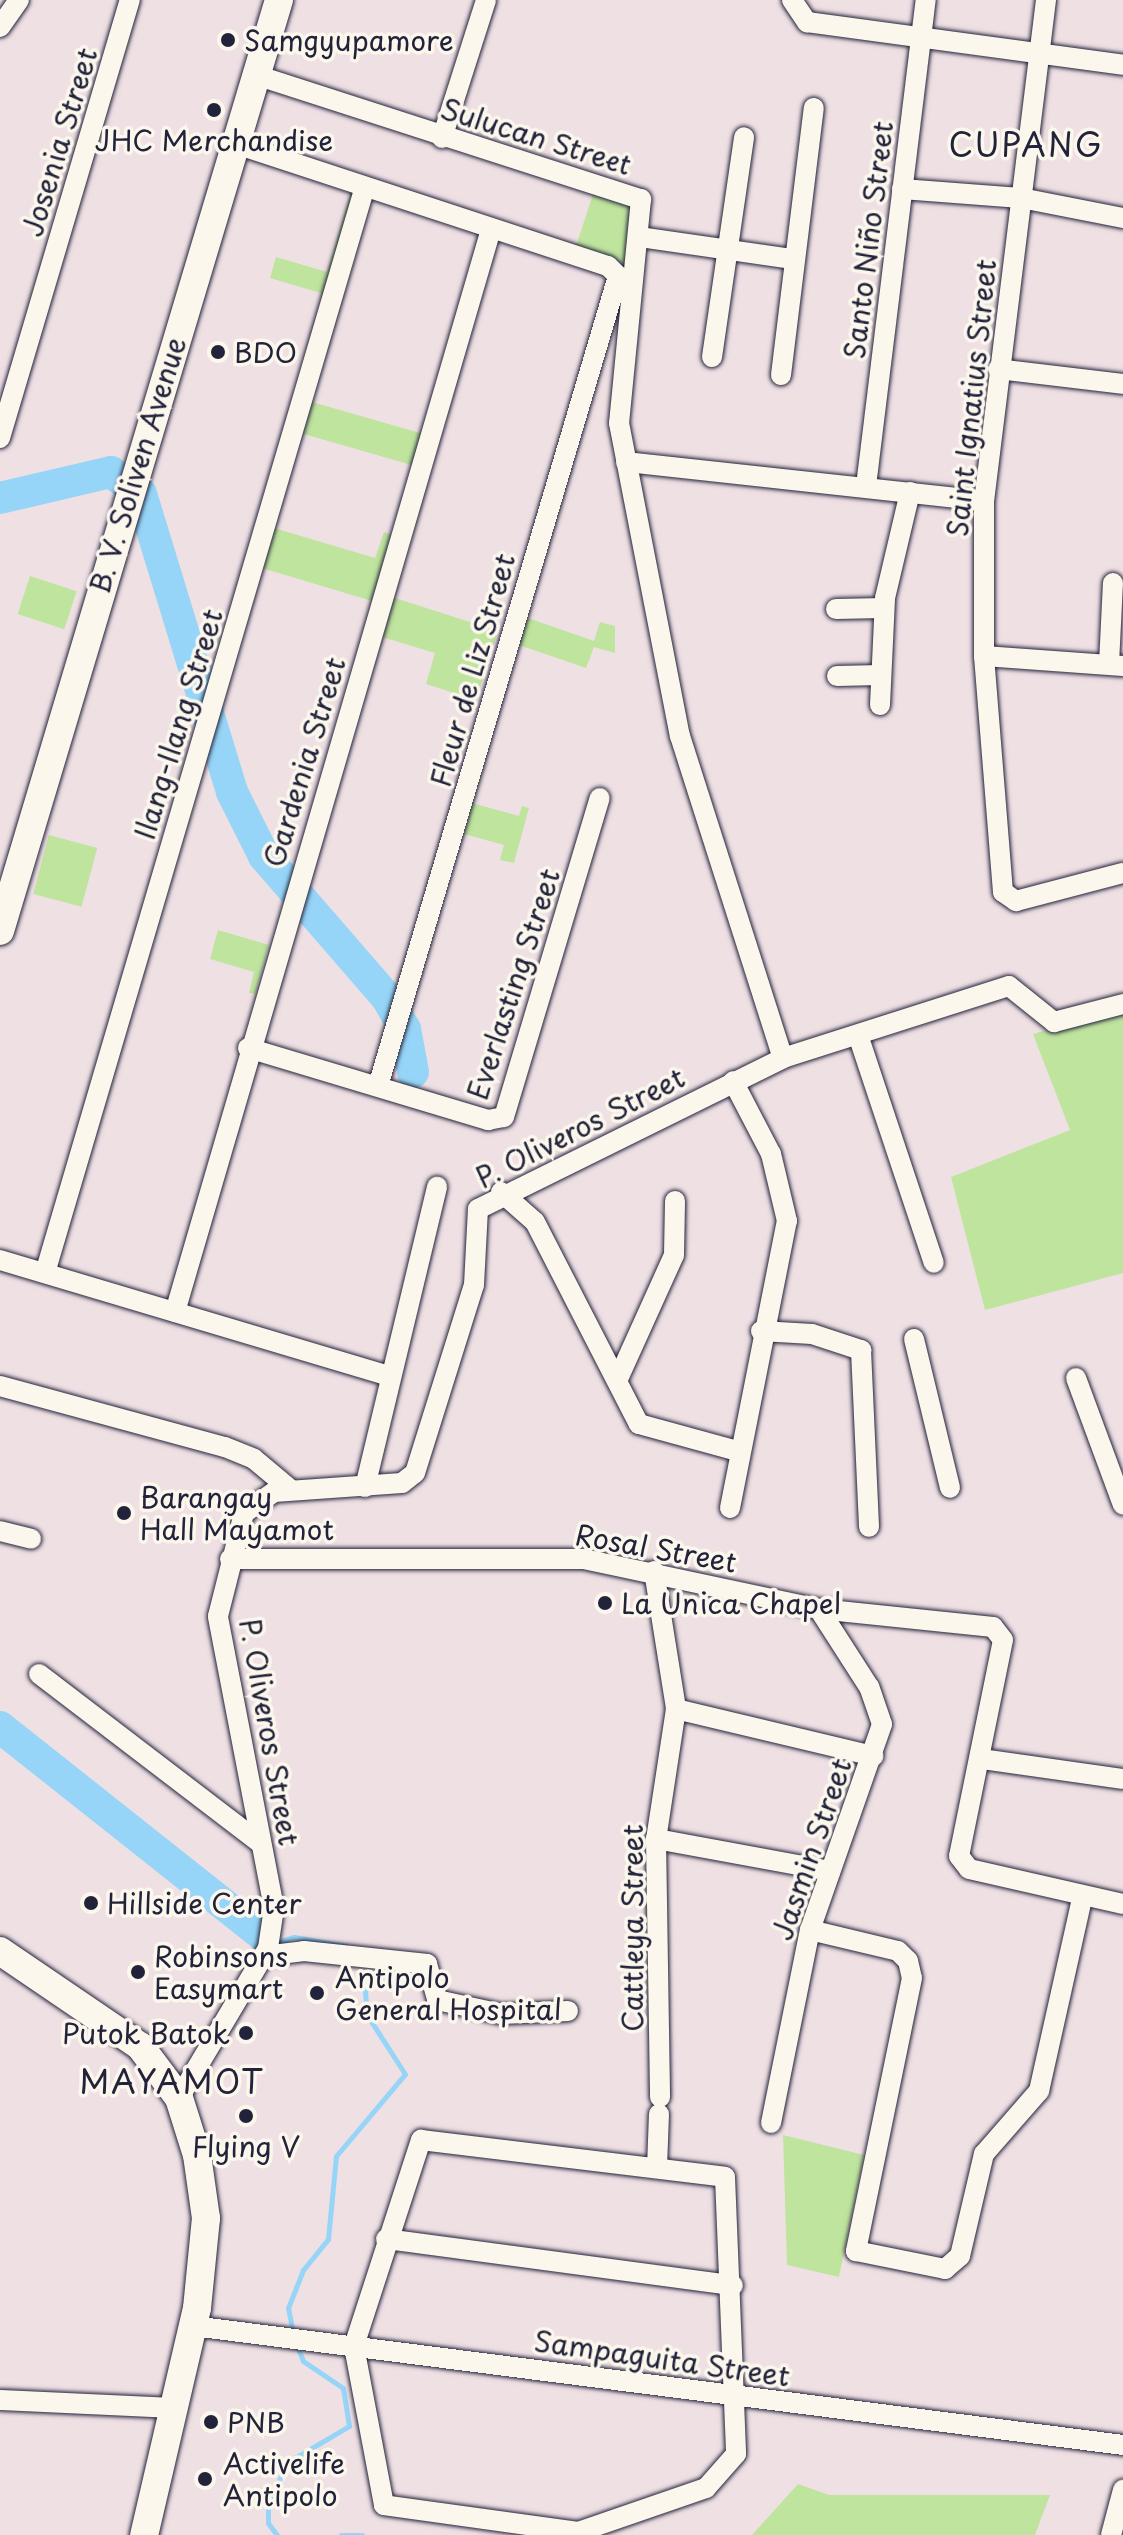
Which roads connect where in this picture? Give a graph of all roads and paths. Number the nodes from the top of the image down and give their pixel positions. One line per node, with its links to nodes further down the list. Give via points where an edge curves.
1 (130, 0): 27 (street, Josenia Street)
2 (279, 0): 10 (main road, B. V. Soliven Avenue)
3 (486, 0): 13 (street)
4 (926, 0): 7 (street, Santo Niño Street)
5 (1046, 0): 8 (street, Saint Ignatius Street)
6 (794, 6): 7 (street, via 807,22)
7 (920, 40): 8 (street); 15 (street, Santo Niño Street)
8 (1041, 55): 9 (street); 17 (street, Saint Ignatius Street)
9 (1123, 65)
10 (253, 74): 13 (street, Sulucan Street); 14 (main road, B. V. Soliven Avenue)
11 (814, 108): 22 (street)
12 (744, 137): 21 (street)
13 (442, 138): 20 (street, Sulucan Street, via 635,194 644,204)
14 (233, 143): 16 (street); 42 (main road, B. V. Soliven Avenue)
15 (902, 189): 17 (street); 29 (street, Santo Niño Street)
16 (364, 190): 19 (street); 54 (street, Ilang-Ilang Street)
17 (1021, 198): 18 (street); 24 (street, Saint Ignatius Street)
18 (1123, 218)
19 (491, 229): 45 (street, Gardenia Street); 48 (street, Fleur de Liz Street, via 616,271)
20 (640, 237): 21 (street); 28 (street, Sulucan Street, via 617,392)
21 (727, 250): 22 (street); 23 (street)
22 (793, 259): 25 (street)
23 (712, 357)
24 (998, 369): 26 (street); 31 (street, Saint Ignatius Street)
25 (781, 375)
26 (1123, 384)
27 (0, 438)
28 (626, 462): 29 (street); 46 (street, Sulucan Street, via 680,736)
29 (866, 486): 30 (street)
30 (910, 492): 31 (street); 33 (street)
31 (984, 501): 35 (street, Saint Ignatius Street)
32 (1113, 583): 36 (street)
33 (883, 608): 34 (street); 37 (street)
34 (836, 609)
35 (984, 656): 36 (street); 41 (street, Saint Ignatius Street, via 1007,897)
36 (1116, 665)
37 (881, 675): 38 (street); 39 (street)
38 (837, 676)
39 (880, 705)
40 (600, 798): 48 (street, Everlasting Street, via 507,1112 494,1121)
41 (1123, 873)
42 (0, 931)
43 (1123, 1004): 44 (street, P. Oliveros Street, via 1051,1021 1011,986)
44 (858, 1035): 46 (street, P. Oliveros Street); 53 (street)
45 (248, 1048): 48 (street, Everlasting Street); 55 (street, Gardenia Street)
46 (783, 1058): 47 (street, P. Oliveros Street)
47 (733, 1081): 50 (street, P. Oliveros Street); 56 (street, via 786,1197)
48 (378, 1086)
49 (437, 1186): 58 (street)
50 (501, 1192): 60 (street, via 535,1222); 63 (street, P. Oliveros Street, via 478,1209 472,1225 474,1285 415,1473 402,1483)
51 (675, 1201): 60 (street, via 674,1255)
52 (0, 1260): 54 (street)
53 (934, 1263)
54 (45, 1273): 55 (street)
55 (175, 1312): 58 (street)
56 (761, 1331): 62 (street); 68 (street, via 812,1334 861,1350)
57 (914, 1339): 64 (street)
58 (390, 1376): 63 (street)
59 (1076, 1378): 66 (street)
60 (618, 1379): 62 (street, via 639,1424)
61 (0, 1386): 65 (street, via 225,1447 254,1459)
62 (738, 1451): 67 (street)
63 (365, 1487): 65 (street, P. Oliveros Street)
64 (950, 1488)
65 (290, 1489): 71 (street, P. Oliveros Street, via 250,1504)
66 (1123, 1505)
67 (730, 1508)
68 (869, 1527)
69 (0, 1531): 70 (street)
70 (31, 1539)
71 (230, 1559): 72 (street, Rosal Street, via 584,1559); 80 (street, P. Oliveros Street, via 218,1616)
72 (654, 1571): 73 (street, Rosal Street); 75 (street, Cattleya Street)
73 (819, 1609): 76 (street, Jasmin Street, via 877,1703 882,1724); 77 (street, Rosal Street, via 935,1617 1001,1633)
74 (39, 1674): 80 (street)
75 (676, 1709): 76 (street); 79 (street, Cattleya Street)
76 (873, 1756): 81 (street, Jasmin Street)
77 (982, 1759): 78 (street); 82 (street, Rosal Street, via 963,1864)
78 (1123, 1779)
79 (656, 1839): 81 (street); 90 (street, Cattleya Street)
80 (260, 1843): 86 (street, P. Oliveros Street, via 274,1908)
81 (830, 1871): 84 (street, Jasmin Street)
82 (1082, 1898): 83 (street, Rosal Street); 84 (street, via 1039,2091 984,2154 954,2267 856,2251 912,1978 898,1951)
83 (1123, 1904)
84 (810, 1930): 89 (street, Jasmin Street)
85 (0, 1951): 88 (main road, via 140,2046)
86 (266, 1952): 87 (street, via 427,1964 437,2000 501,2014); 88 (street, P. Oliveros Street)
87 (568, 2011)
88 (179, 2098): 93 (main road, via 206,2218)
89 (771, 2123)
90 (657, 2168): 91 (street, via 421,2140); 92 (street, via 725,2177)
91 (386, 2239): 92 (street); 94 (street)
92 (733, 2285): 95 (street)
93 (193, 2326): 94 (street, Sampaguita Street); 97 (main road)
94 (354, 2346): 95 (street, Sampaguita Street); 95 (street, via 384,2505 536,2532 578,2532 706,2488 736,2454)
95 (738, 2395): 98 (street, Sampaguita Street)
96 (0, 2400): 97 (street)
97 (175, 2408): 100 (main road)
98 (1123, 2445)
99 (1123, 2490): 101 (street)
100 (144, 2535)
101 (1111, 2535)

